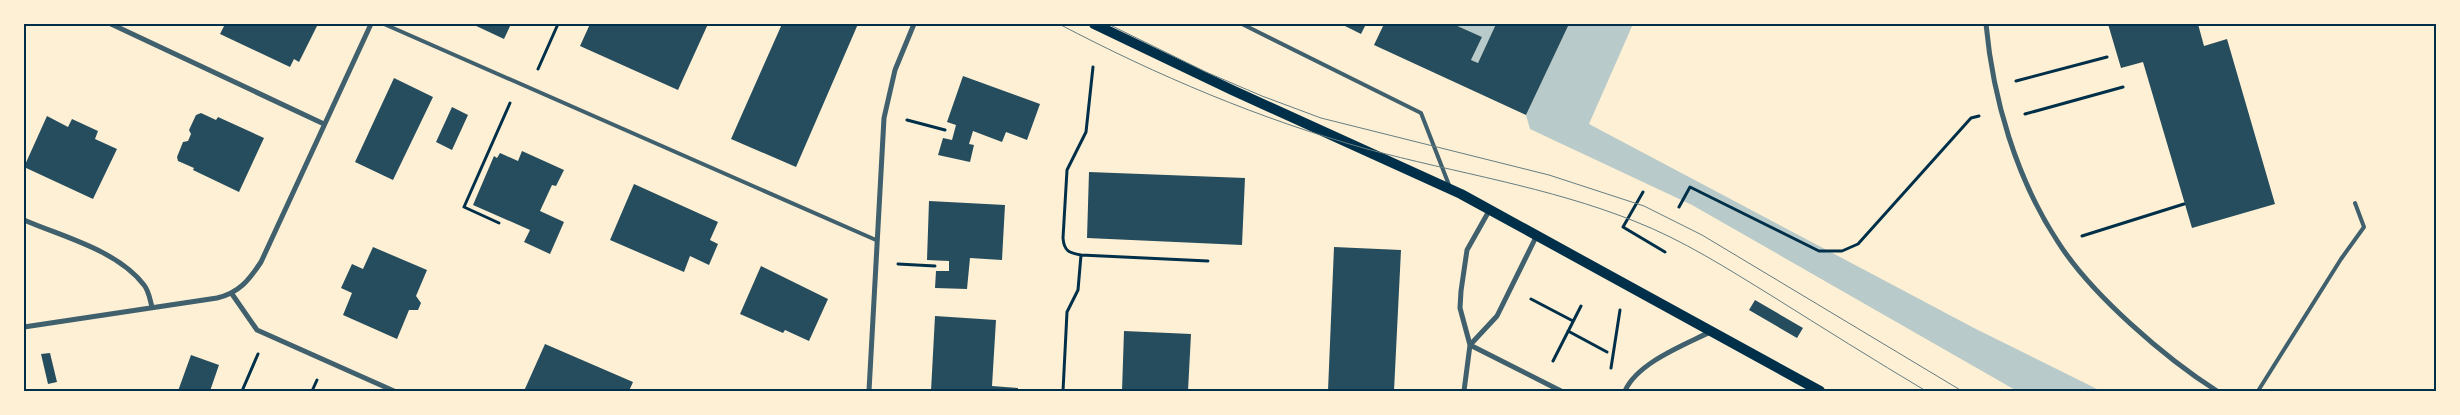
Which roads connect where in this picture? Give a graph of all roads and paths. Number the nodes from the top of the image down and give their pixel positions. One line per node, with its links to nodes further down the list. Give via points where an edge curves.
1 (111, 24): 18 (street)
2 (371, 24): 18 (street)
3 (384, 24): 11 (lane)
4 (558, 24): 14 (path)
5 (914, 24): 16 (street, via 895,70)
6 (1094, 24): 20 (main road)
7 (1242, 24): 20 (lane, via 1421,114)
8 (1986, 24): 12 (street)
9 (2107, 57): 12 (path)
10 (1093, 67): 32 (path, via 1086,132 1067,170 1063,243 1068,252)
11 (519, 83): 14 (lane); 27 (path, via 464,207)
12 (1996, 86): 15 (street)
13 (2123, 87): 17 (path)
14 (530, 88): 29 (lane)
15 (2002, 109): 17 (street); 24 (path, via 1971,118 1858,244 1842,251 1810,248 1690,187)
16 (884, 114): 19 (path); 29 (street)
17 (2004, 120): 30 (street, via 2031,194)
18 (324, 124): 37 (street, via 261,262 251,277)
19 (945, 130)
20 (1450, 190): 25 (main road)
21 (1642, 192): 31 (path, via 1623,226)
22 (2355, 203): 61 (lane, via 2364,227)
23 (2184, 204): 30 (path)
24 (1679, 206)
25 (1489, 211): 28 (main road); 46 (street, via 1468,250 1461,291 1460,308)
26 (24, 220): 40 (street, via 107,256 128,269 144,286)
27 (499, 223)
28 (1536, 236): 36 (main road); 46 (street, via 1497,316)
29 (876, 240): 34 (street)
30 (2058, 243): 60 (street, via 2093,285 2140,331)
31 (1665, 252)
32 (1081, 255): 33 (path); 55 (path, via 1078,290 1067,312)
33 (1208, 261)
34 (875, 263): 35 (path); 54 (street)
35 (935, 266)
36 (1624, 284): 44 (main road); 49 (path)
37 (232, 294): 40 (street); 45 (street, via 254,328)
38 (1531, 298): 41 (path)
39 (1580, 306): 41 (path)
40 (152, 307): 42 (street)
41 (1573, 321): 43 (path)
42 (24, 326)
43 (1568, 331): 47 (path); 48 (path)
44 (1710, 332): 58 (street, via 1639,372); 59 (main road)
45 (266, 335): 51 (path); 53 (street)
46 (1470, 345): 56 (street); 57 (street)
47 (1607, 352)
48 (1551, 365)
49 (1610, 372)
50 (317, 380): 52 (path)
51 (242, 391)
52 (312, 391)
53 (394, 391)
54 (869, 391)
55 (1063, 391)
56 (1464, 391)
57 (1561, 391)
58 (1625, 391)
59 (1820, 391)
60 (2217, 391)
61 (2258, 391)

